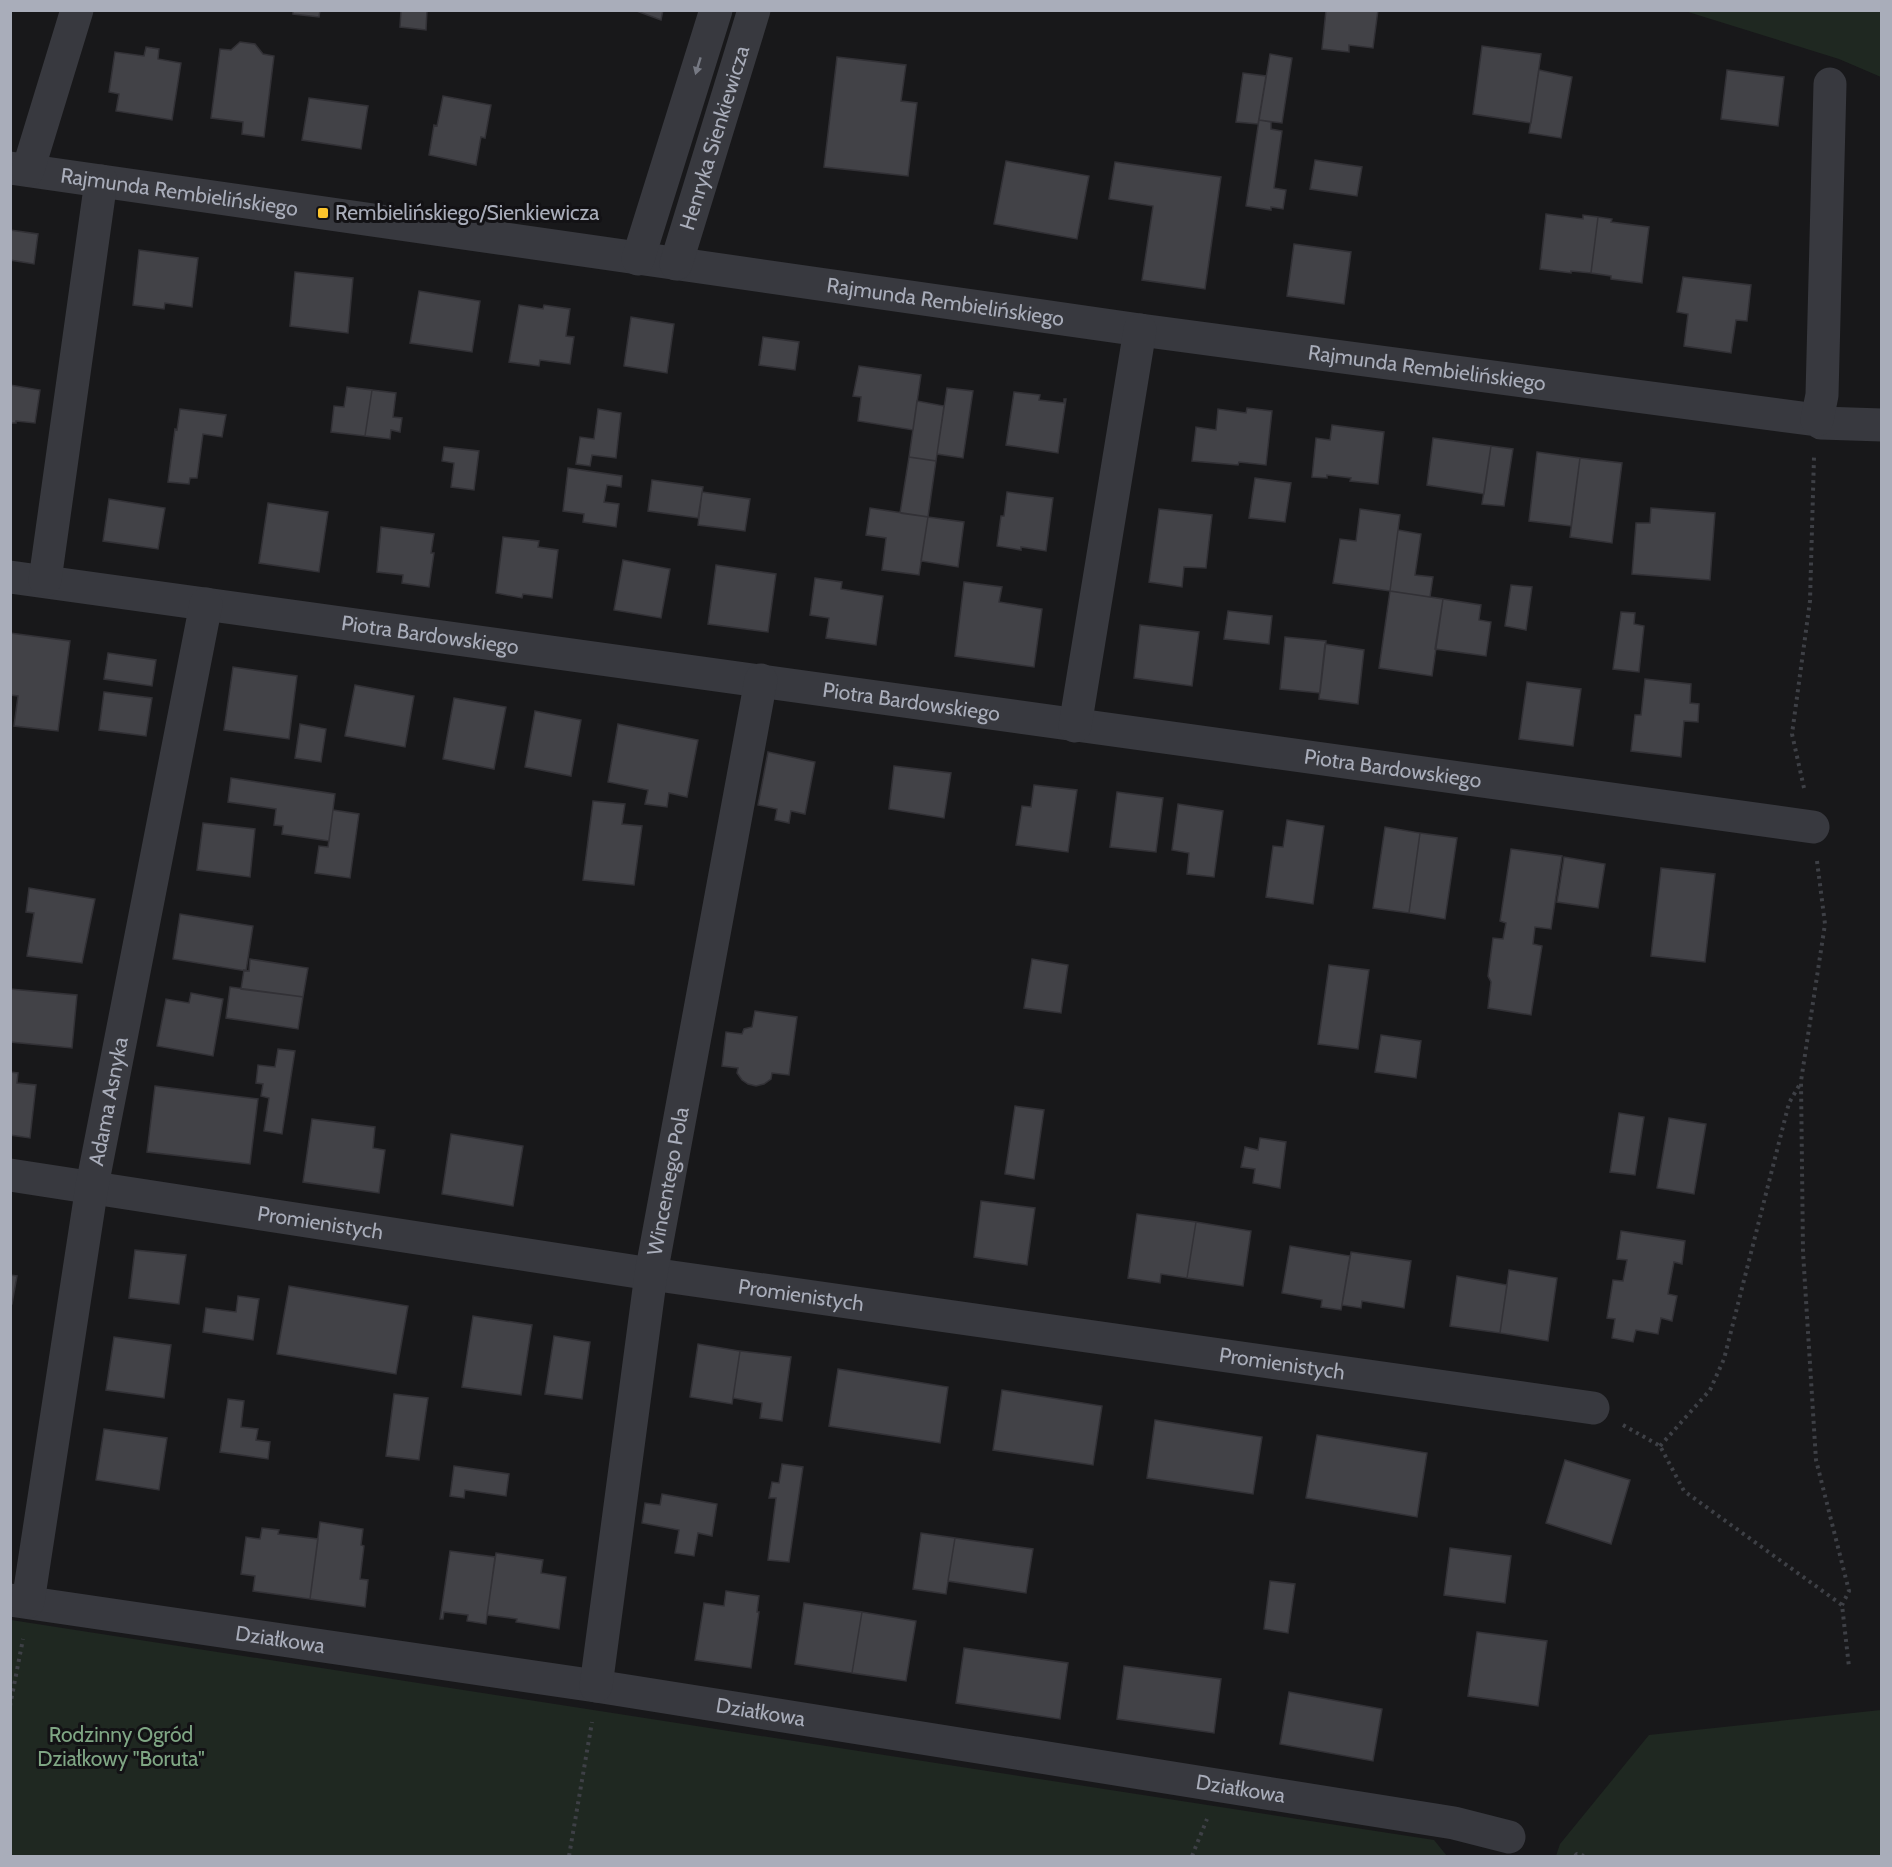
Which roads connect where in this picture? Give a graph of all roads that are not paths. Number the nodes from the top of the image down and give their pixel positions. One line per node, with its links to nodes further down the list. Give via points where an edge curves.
1 (77, 10): 5 (street)
2 (716, 10): 7 (street, Henryka Sienkiewicza, one-way to 7)
3 (754, 10): 8 (street, Henryka Sienkiewicza)
4 (1830, 84): 10 (street, via 1822,395)
5 (19, 169): 6 (street, Rajmunda Rembielińskiego)
6 (101, 181): 7 (street, Rajmunda Rembielińskiego); 13 (street)
7 (638, 259): 8 (street, Rajmunda Rembielińskiego)
8 (676, 264): 9 (street, Rajmunda Rembielińskiego)
9 (1140, 330): 10 (street, Rajmunda Rembielińskiego); 16 (street)
10 (1817, 420): 11 (street, Rajmunda Rembielińskiego)
11 (1881, 425)
12 (10, 577): 13 (street, Piotra Bardowskiego)
13 (45, 580): 14 (street, Piotra Bardowskiego)
14 (206, 604): 15 (street, Piotra Bardowskiego); 19 (street, Adama Asnyka)
15 (761, 680): 16 (street, Piotra Bardowskiego); 20 (street, Wincentego Pola)
16 (1075, 726): 17 (street, Piotra Bardowskiego)
17 (1813, 827)
18 (10, 1175): 19 (street, Promienistych)
19 (92, 1186): 20 (street, Promienistych); 22 (street, Adama Asnyka)
20 (651, 1274): 21 (street, Promienistych); 23 (street, Wincentego Pola)
21 (1593, 1408)
22 (19, 1601): 23 (street, Działkowa)
23 (596, 1686): 24 (street, Działkowa, via 1442,1821)
24 (1509, 1837)

